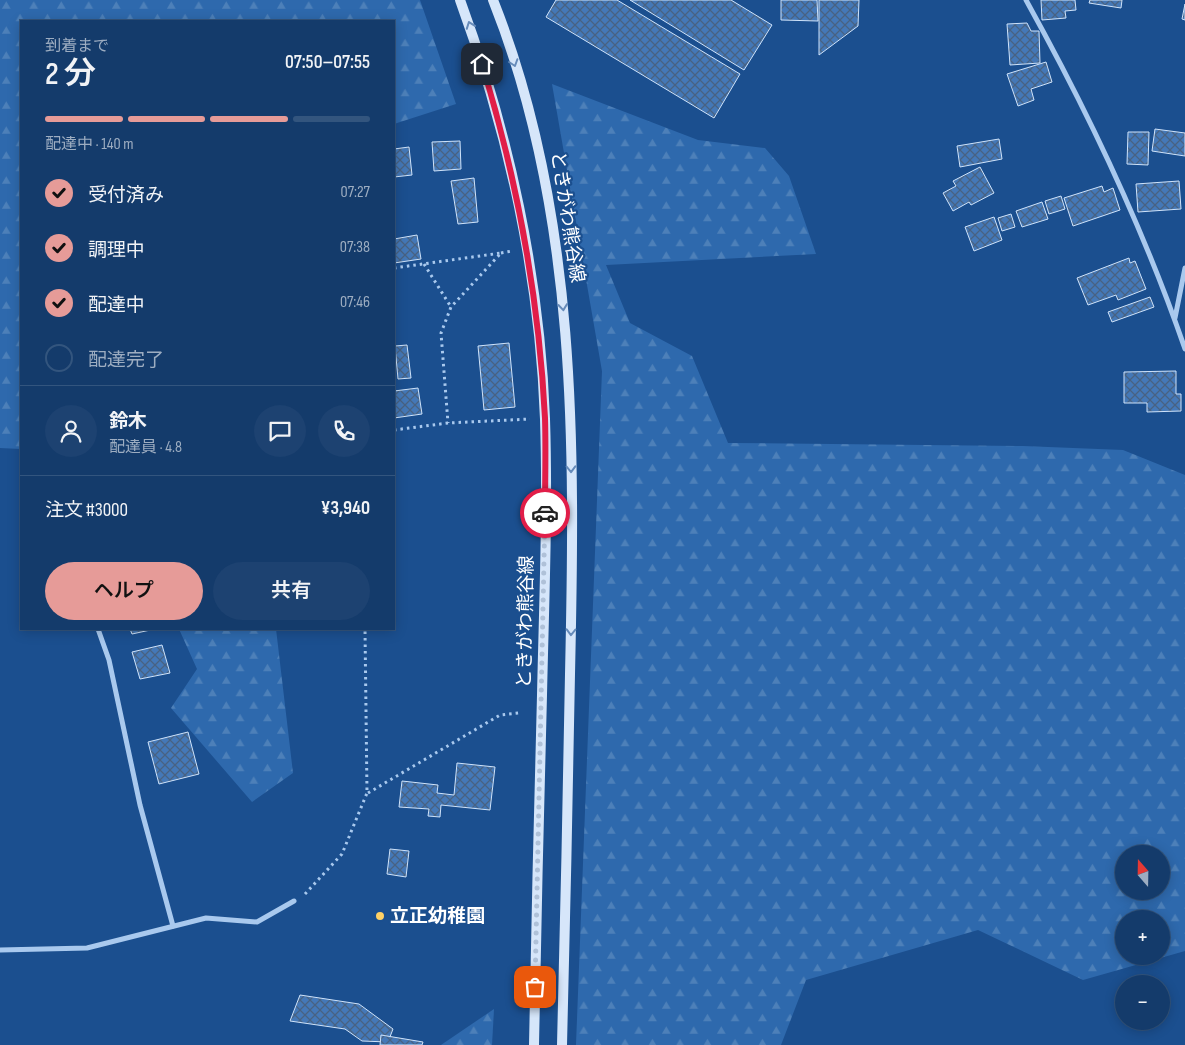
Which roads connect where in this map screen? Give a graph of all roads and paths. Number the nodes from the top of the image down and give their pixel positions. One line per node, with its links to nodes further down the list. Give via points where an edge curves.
1 (460, 0): 10 (main road, ときがわ熊谷線, one-way to 1, via 527,248 511,169 491,93)
2 (492, 0): 21 (main road, ときがわ熊谷線, one-way to 21, via 522,84 539,150 556,243 564,323 573,560)
3 (1026, 0): 8 (street, via 1080,99)
4 (424, 264): 5 (path); 7 (path); 7 (path, via 501,253)
5 (395, 268)
6 (1185, 268): 8 (street)
7 (451, 307): 11 (path, via 441,333)
8 (1174, 318): 9 (street)
9 (1185, 349)
10 (545, 418): 11 (path); 20 (main road, ときがわ熊谷線, via 545,564)
11 (448, 423): 12 (path)
12 (395, 430)
13 (98, 630): 18 (street, via 109,660 140,805)
14 (365, 630): 16 (path)
15 (518, 713): 16 (path, via 500,715)
16 (367, 793): 17 (path, via 342,854 302,898)
17 (294, 901): 18 (street, via 257,922 206,918)
18 (173, 926): 19 (street, via 86,948)
19 (0, 950)
20 (534, 1045)
21 (562, 1045)

